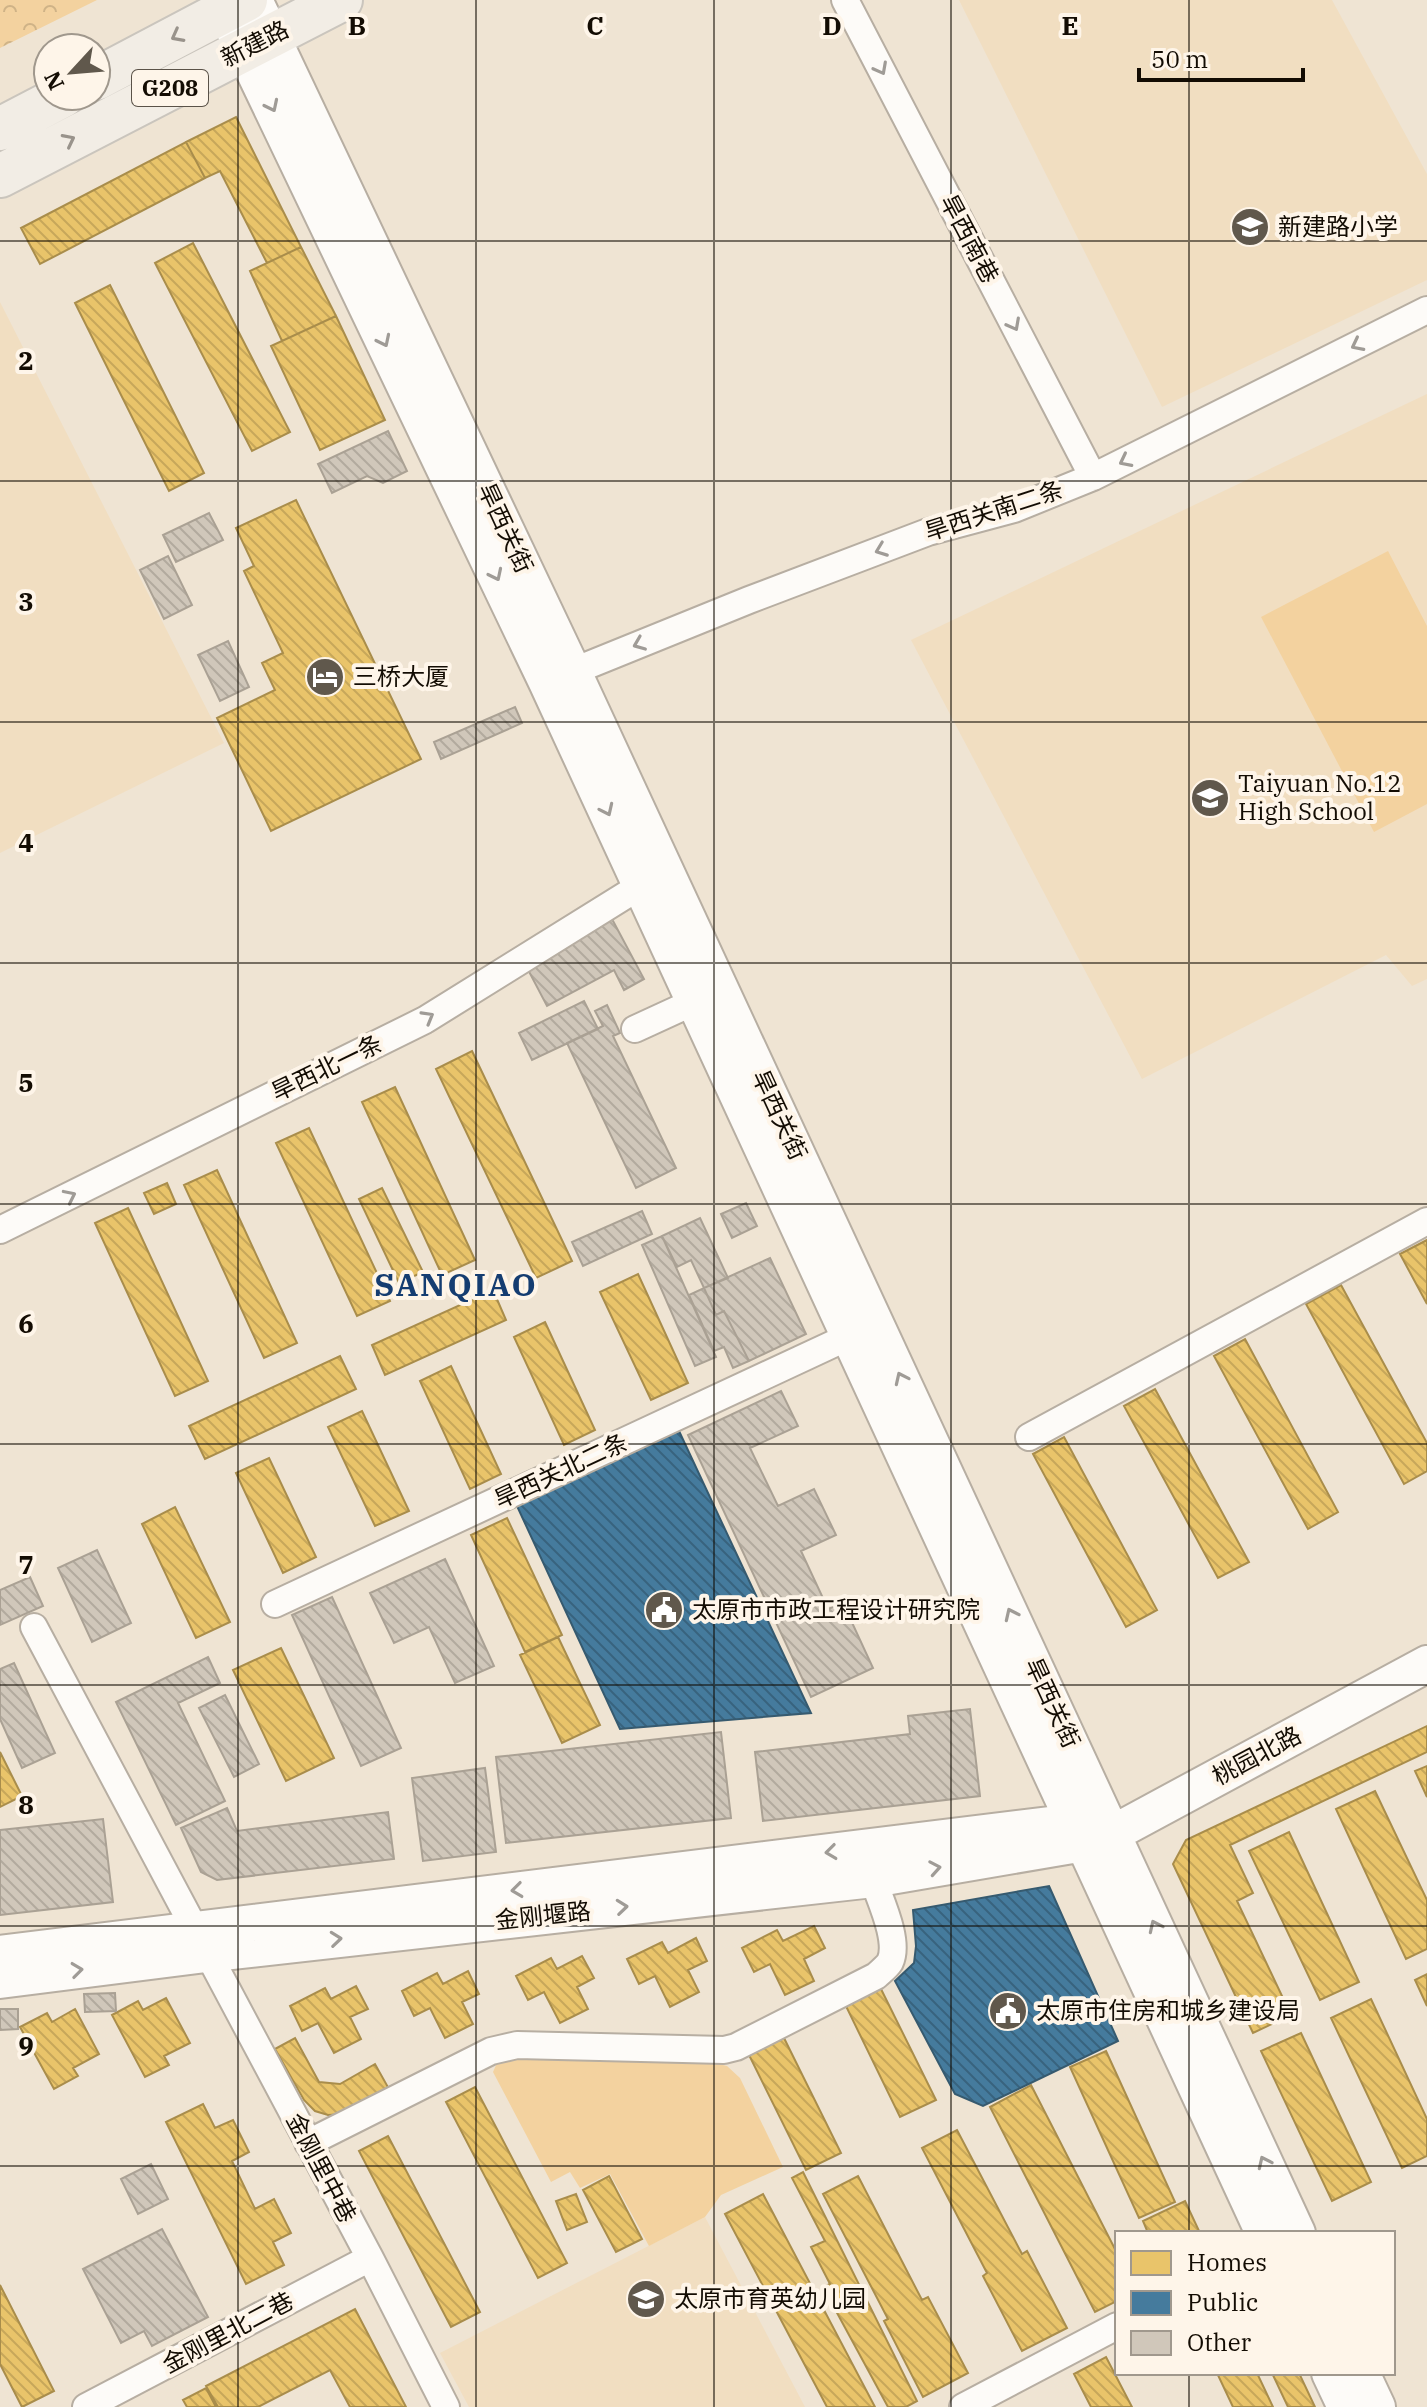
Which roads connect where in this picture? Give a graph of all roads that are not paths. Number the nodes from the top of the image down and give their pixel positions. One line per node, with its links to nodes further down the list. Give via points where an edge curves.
1 (341, 0): 3 (main road, 新建路 / G208)
2 (845, 0): 9 (street, 旱西南巷, one-way to 9)
3 (244, 16): 4 (main road, 新建路 / G208, one-way to 4); 7 (main road, 新建路 / G208, one-way to 3); 10 (main road, 旱西关街)
4 (112, 72)
5 (32, 112): 6 (main road)
6 (0, 129)
7 (0, 176)
8 (1427, 310): 9 (street, 旱西关南二条, one-way to 9)
9 (1093, 477): 10 (street, 旱西关南二条, one-way to 10, via 1014,509 928,532)
10 (560, 676): 11 (main road, 旱西关街, one-way to 11); 12 (main road, 旱西关街)
11 (642, 885): 12 (main road, 旱西关街); 15 (street, 旱西北一条, one-way to 11, via 425,1020)
12 (707, 996): 13 (street); 16 (main road, 旱西关街); 22 (main road, 旱西关街, one-way to 12)
13 (635, 1029)
14 (1427, 1221): 17 (street)
15 (0, 1230)
16 (848, 1337): 18 (street, 旱西关北二条); 22 (main road, 旱西关街)
17 (1029, 1437)
18 (275, 1604)
19 (34, 1627): 24 (street, 金刚里中巷)
20 (1427, 1639): 22 (main road)
21 (1427, 1664): 22 (main road, 桃园北路)
22 (1093, 1828): 23 (main road, 金刚堰路, one-way to 22); 24 (main road, one-way to 24); 28 (main road, 旱西关街); 29 (main road, 旱西关街, one-way to 22)
23 (873, 1879): 24 (main road, 金刚堰路, one-way to 23); 27 (street, via 891,1932 890,1964 736,2047 517,2045 491,2051)
24 (200, 1942): 25 (main road); 26 (main road, 金刚堰路, one-way to 24); 27 (street, 金刚里中巷)
25 (0, 1954)
26 (0, 1980)
27 (308, 2143): 30 (street, 金刚里中巷)
28 (1263, 2231)
29 (1296, 2231)
30 (370, 2258): 34 (street, 金刚里北二巷); 35 (street, 金刚里中巷)
31 (1115, 2327): 36 (street)
32 (1331, 2375): 37 (main road)
33 (1362, 2375): 38 (main road)
34 (86, 2407)
35 (446, 2407)
36 (963, 2407)
37 (1346, 2407)
38 (1377, 2407)

